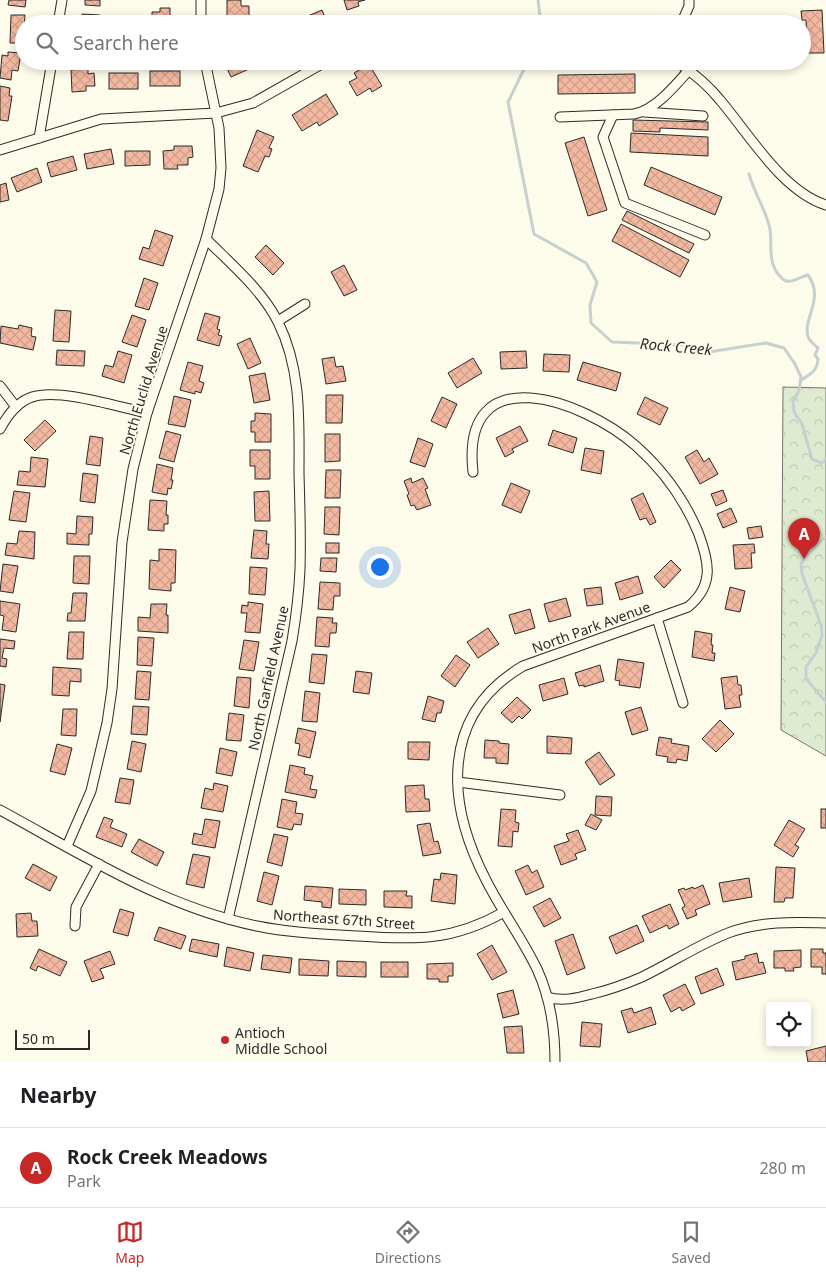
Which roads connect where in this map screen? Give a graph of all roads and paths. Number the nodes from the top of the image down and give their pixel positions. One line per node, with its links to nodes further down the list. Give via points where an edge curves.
1 (62, 0): 4 (street)
2 (201, 0): 5 (street)
3 (689, 0): 6 (street)
4 (60, 15)
5 (201, 15)
6 (685, 15)
7 (50, 70): 16 (street)
8 (207, 70): 12 (street, North Euclid Avenue)
9 (311, 70): 12 (street, via 253,103)
10 (689, 70): 11 (street, via 674,88); 18 (street, via 718,98 782,177 801,193)
11 (644, 112): 13 (street); 15 (street)
12 (216, 113): 16 (street, via 102,119); 20 (street, North Euclid Avenue, via 221,168)
13 (613, 115): 14 (street); 19 (street, via 603,138 625,203)
14 (560, 116)
15 (703, 116)
16 (39, 138): 17 (street)
17 (0, 150)
18 (826, 205)
19 (705, 235)
20 (206, 239): 22 (street, North Garfield Avenue, via 252,286); 25 (street, North Euclid Avenue)
21 (305, 304): 22 (street)
22 (278, 321): 36 (street, North Garfield Avenue, via 289,348 298,401 298,596 292,641)
23 (0, 386): 24 (street)
24 (16, 407): 25 (street, via 33,397 64,396); 26 (street)
25 (147, 413): 33 (street, North Euclid Avenue, via 127,503 107,723 90,791)
26 (0, 429)
27 (473, 472): 28 (street, North Park Avenue, via 471,455 480,417 497,404 509,400 534,397 563,404 599,420 630,441 669,481 682,501 694,522 707,560 707,580 698,598 688,607)
28 (657, 618): 29 (street); 30 (street, North Park Avenue, via 523,666 502,680 484,697 470,718 460,750)
29 (683, 703)
30 (458, 782): 31 (street); 35 (street, North Park Avenue, via 470,843)
31 (560, 795)
32 (0, 810): 33 (street, Northeast 67th Street)
33 (67, 846): 34 (street, Northeast 67th Street)
34 (99, 864): 36 (street, Northeast 67th Street, via 187,906); 38 (street, via 76,907)
35 (504, 912): 36 (street, Northeast 67th Street, via 471,929 439,937 296,933); 39 (street, North Park Avenue, via 537,968)
36 (228, 919)
37 (826, 923): 39 (street, via 757,925 712,940 642,977 608,990 557,1000)
38 (76, 926)
39 (547, 997): 40 (street, North Park Avenue)
40 (555, 1062)

